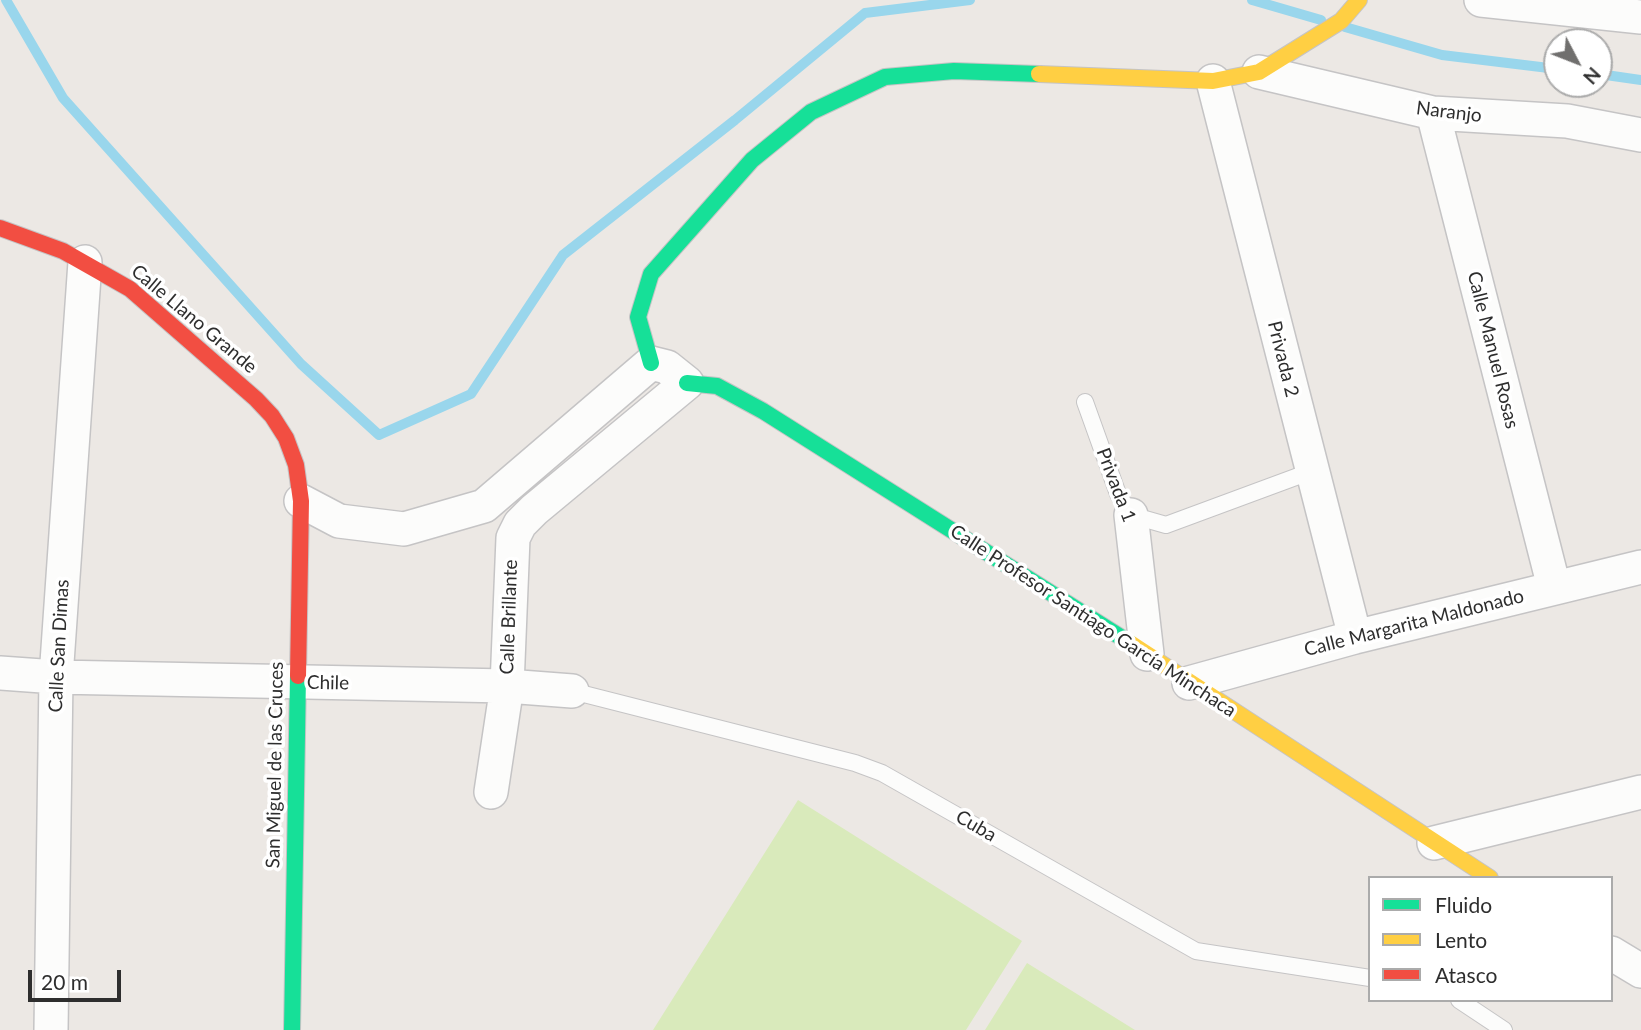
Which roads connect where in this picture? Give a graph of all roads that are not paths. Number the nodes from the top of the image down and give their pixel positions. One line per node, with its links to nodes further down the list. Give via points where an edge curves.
1 (1359, 0): 5 (street, via 1341,21)
2 (1481, 0): 3 (street)
3 (1590, 6): 4 (street)
4 (1641, 17)
5 (1259, 72): 6 (street); 7 (street, Naranjo)
6 (1213, 81): 11 (street, via 954,71 886,77 811,112 752,160 651,274 638,317); 14 (street, Privada 2)
7 (1433, 113): 8 (street, Naranjo, via 1567,121); 18 (street, Calle Manuel Rosas)
8 (1641, 135)
9 (0, 228): 10 (street, Calle Llano Grande)
10 (85, 262): 15 (street, Calle Llano Grande, via 130,289 256,398 286,438); 22 (street, Calle San Dimas)
11 (651, 363): 12 (street, via 667,367); 15 (street, via 484,506 404,529 339,521)
12 (687, 383): 20 (street, Calle Profesor Santiago García Minchaca, via 717,386 763,411); 25 (street, Calle Brillante, via 520,524 513,538)
13 (1085, 402): 16 (lane, Privada 1, via 1118,494)
14 (1312, 471): 16 (lane, via 1166,525); 19 (street, Privada 2)
15 (301, 501): 23 (street, San Miguel de las Cruces)
16 (1131, 515): 20 (street, Privada 1)
17 (1641, 567): 18 (street, Calle Margarita Maldonado)
18 (1554, 587): 19 (street, Calle Margarita Maldonado)
19 (1354, 637): 24 (street, Calle Margarita Maldonado)
20 (1147, 654): 24 (street, Calle Profesor Santiago García Minchaca)
21 (0, 673): 22 (street, Chile)
22 (56, 677): 23 (street, Chile); 35 (street, Calle San Dimas)
23 (297, 683): 25 (street, Chile); 36 (street, San Miguel de las Cruces)
24 (1189, 683): 29 (street, Calle Profesor Santiago García Minchaca)
25 (507, 686): 26 (street, Chile); 27 (street, Calle Brillante)
26 (572, 691): 33 (lane, Cuba, via 882,773 1196,951)
27 (491, 792)
28 (1641, 792): 29 (street)
29 (1434, 843): 30 (street, Calle Profesor Santiago García Minchaca)
30 (1487, 876)
31 (1613, 954): 32 (street)
32 (1641, 971)
33 (1368, 978)
34 (1462, 1002): 37 (lane)
35 (51, 1030)
36 (292, 1030)
37 (1504, 1030)

